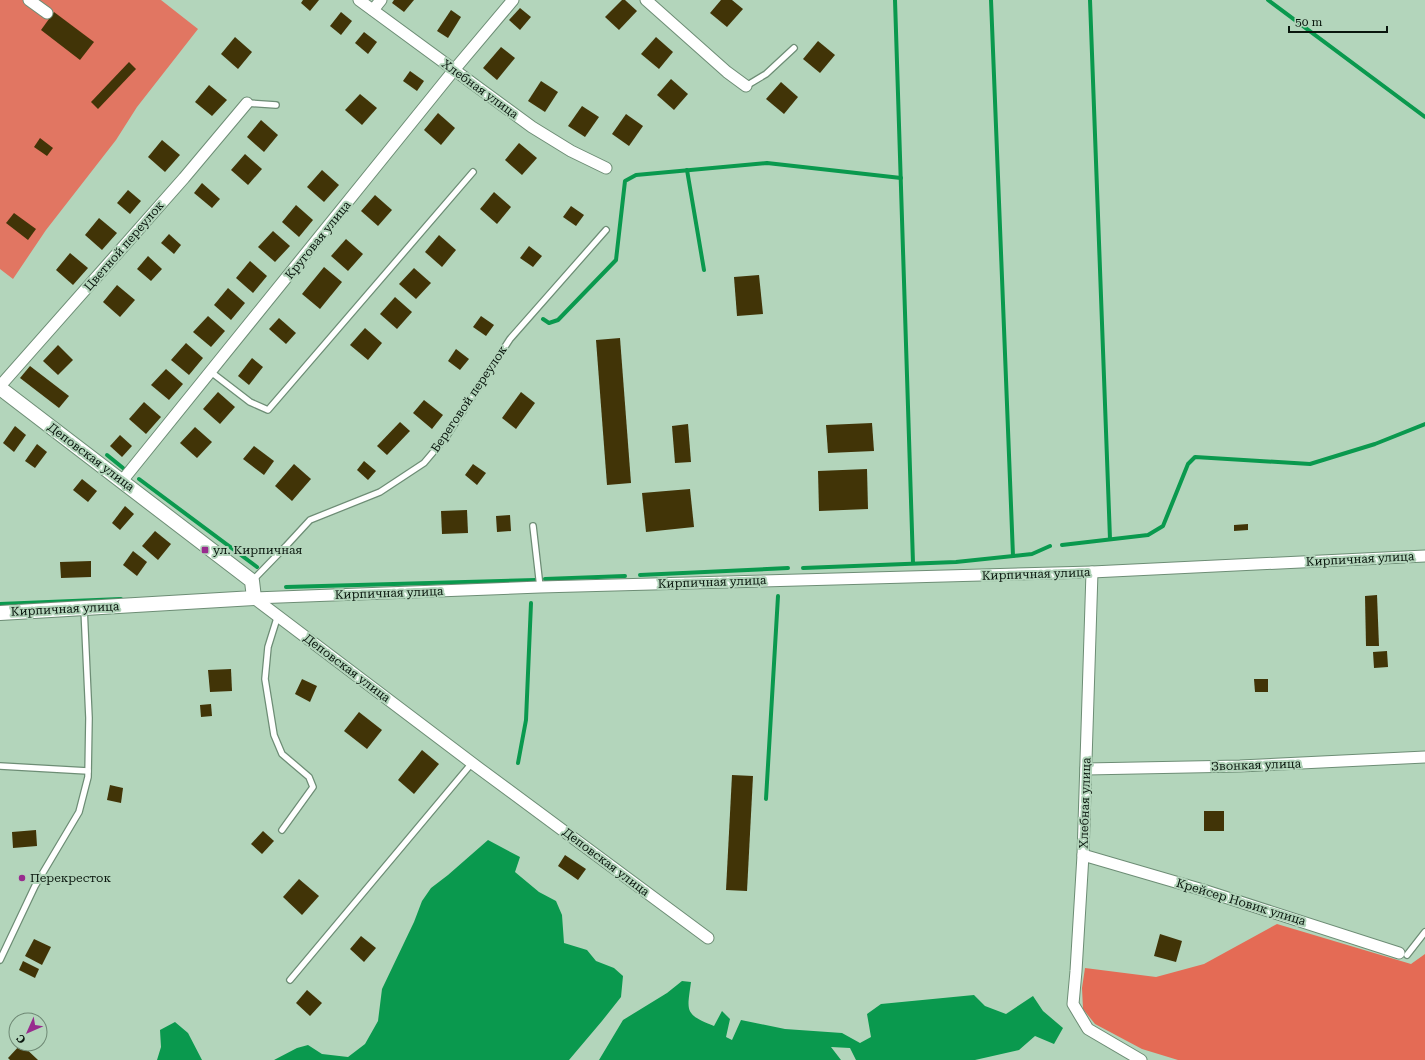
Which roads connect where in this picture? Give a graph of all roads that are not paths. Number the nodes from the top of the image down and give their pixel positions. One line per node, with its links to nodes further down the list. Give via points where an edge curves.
1 (29, 0): 7 (street)
2 (359, 0): 6 (street, Хлебная улица)
3 (381, 0): 6 (street)
4 (514, 0): 9 (street, Круговая улица)
5 (646, 0): 10 (street)
6 (373, 10): 9 (street, Хлебная улица)
7 (47, 13)
8 (794, 48): 10 (lane, via 766,74)
9 (454, 70): 13 (street, Хлебная улица, via 532,127 571,151); 16 (street, Круговая улица)
10 (746, 86)
11 (248, 104): 12 (lane); 17 (street, Цветной переулок)
12 (276, 105)
13 (606, 168)
14 (473, 172): 16 (lane, via 268,410 250,402)
15 (606, 230): 22 (lane, Береговой переулок, via 510,339 446,437 424,463 380,492 310,520)
16 (211, 372): 18 (street, Круговая улица)
17 (0, 387): 18 (street, Деповская улица)
18 (122, 481): 22 (street, Деповская улица)
19 (533, 526): 23 (lane)
20 (1425, 556): 21 (street, Кирпичная улица)
21 (1092, 572): 23 (street, Кирпичная улица); 31 (street, Хлебная улица)
22 (252, 581): 24 (street)
23 (540, 587): 24 (street, Кирпичная улица)
24 (254, 598): 25 (street, Кирпичная улица); 27 (street, Деповская улица)
25 (84, 608): 26 (street, Кирпичная улица); 32 (lane)
26 (0, 612)
27 (278, 615): 29 (street, Деповская улица); 33 (lane, via 268,647 265,679 274,735 282,754 309,776 313,787)
28 (1425, 757): 31 (street, Звонкая улица, via 1240,766)
29 (472, 763): 36 (street, Деповская улица); 39 (lane)
30 (0, 766): 32 (lane)
31 (1086, 769): 34 (street, Хлебная улица)
32 (88, 771): 38 (lane, via 79,812 35,886)
33 (282, 830)
34 (1083, 855): 37 (street, Крейсер Новик улица, via 1203,890); 40 (street, Хлебная улица, via 1072,1004 1088,1029)
35 (1425, 932): 37 (lane)
36 (708, 938)
37 (1403, 954)
38 (0, 960)
39 (290, 980)
40 (1140, 1060)

